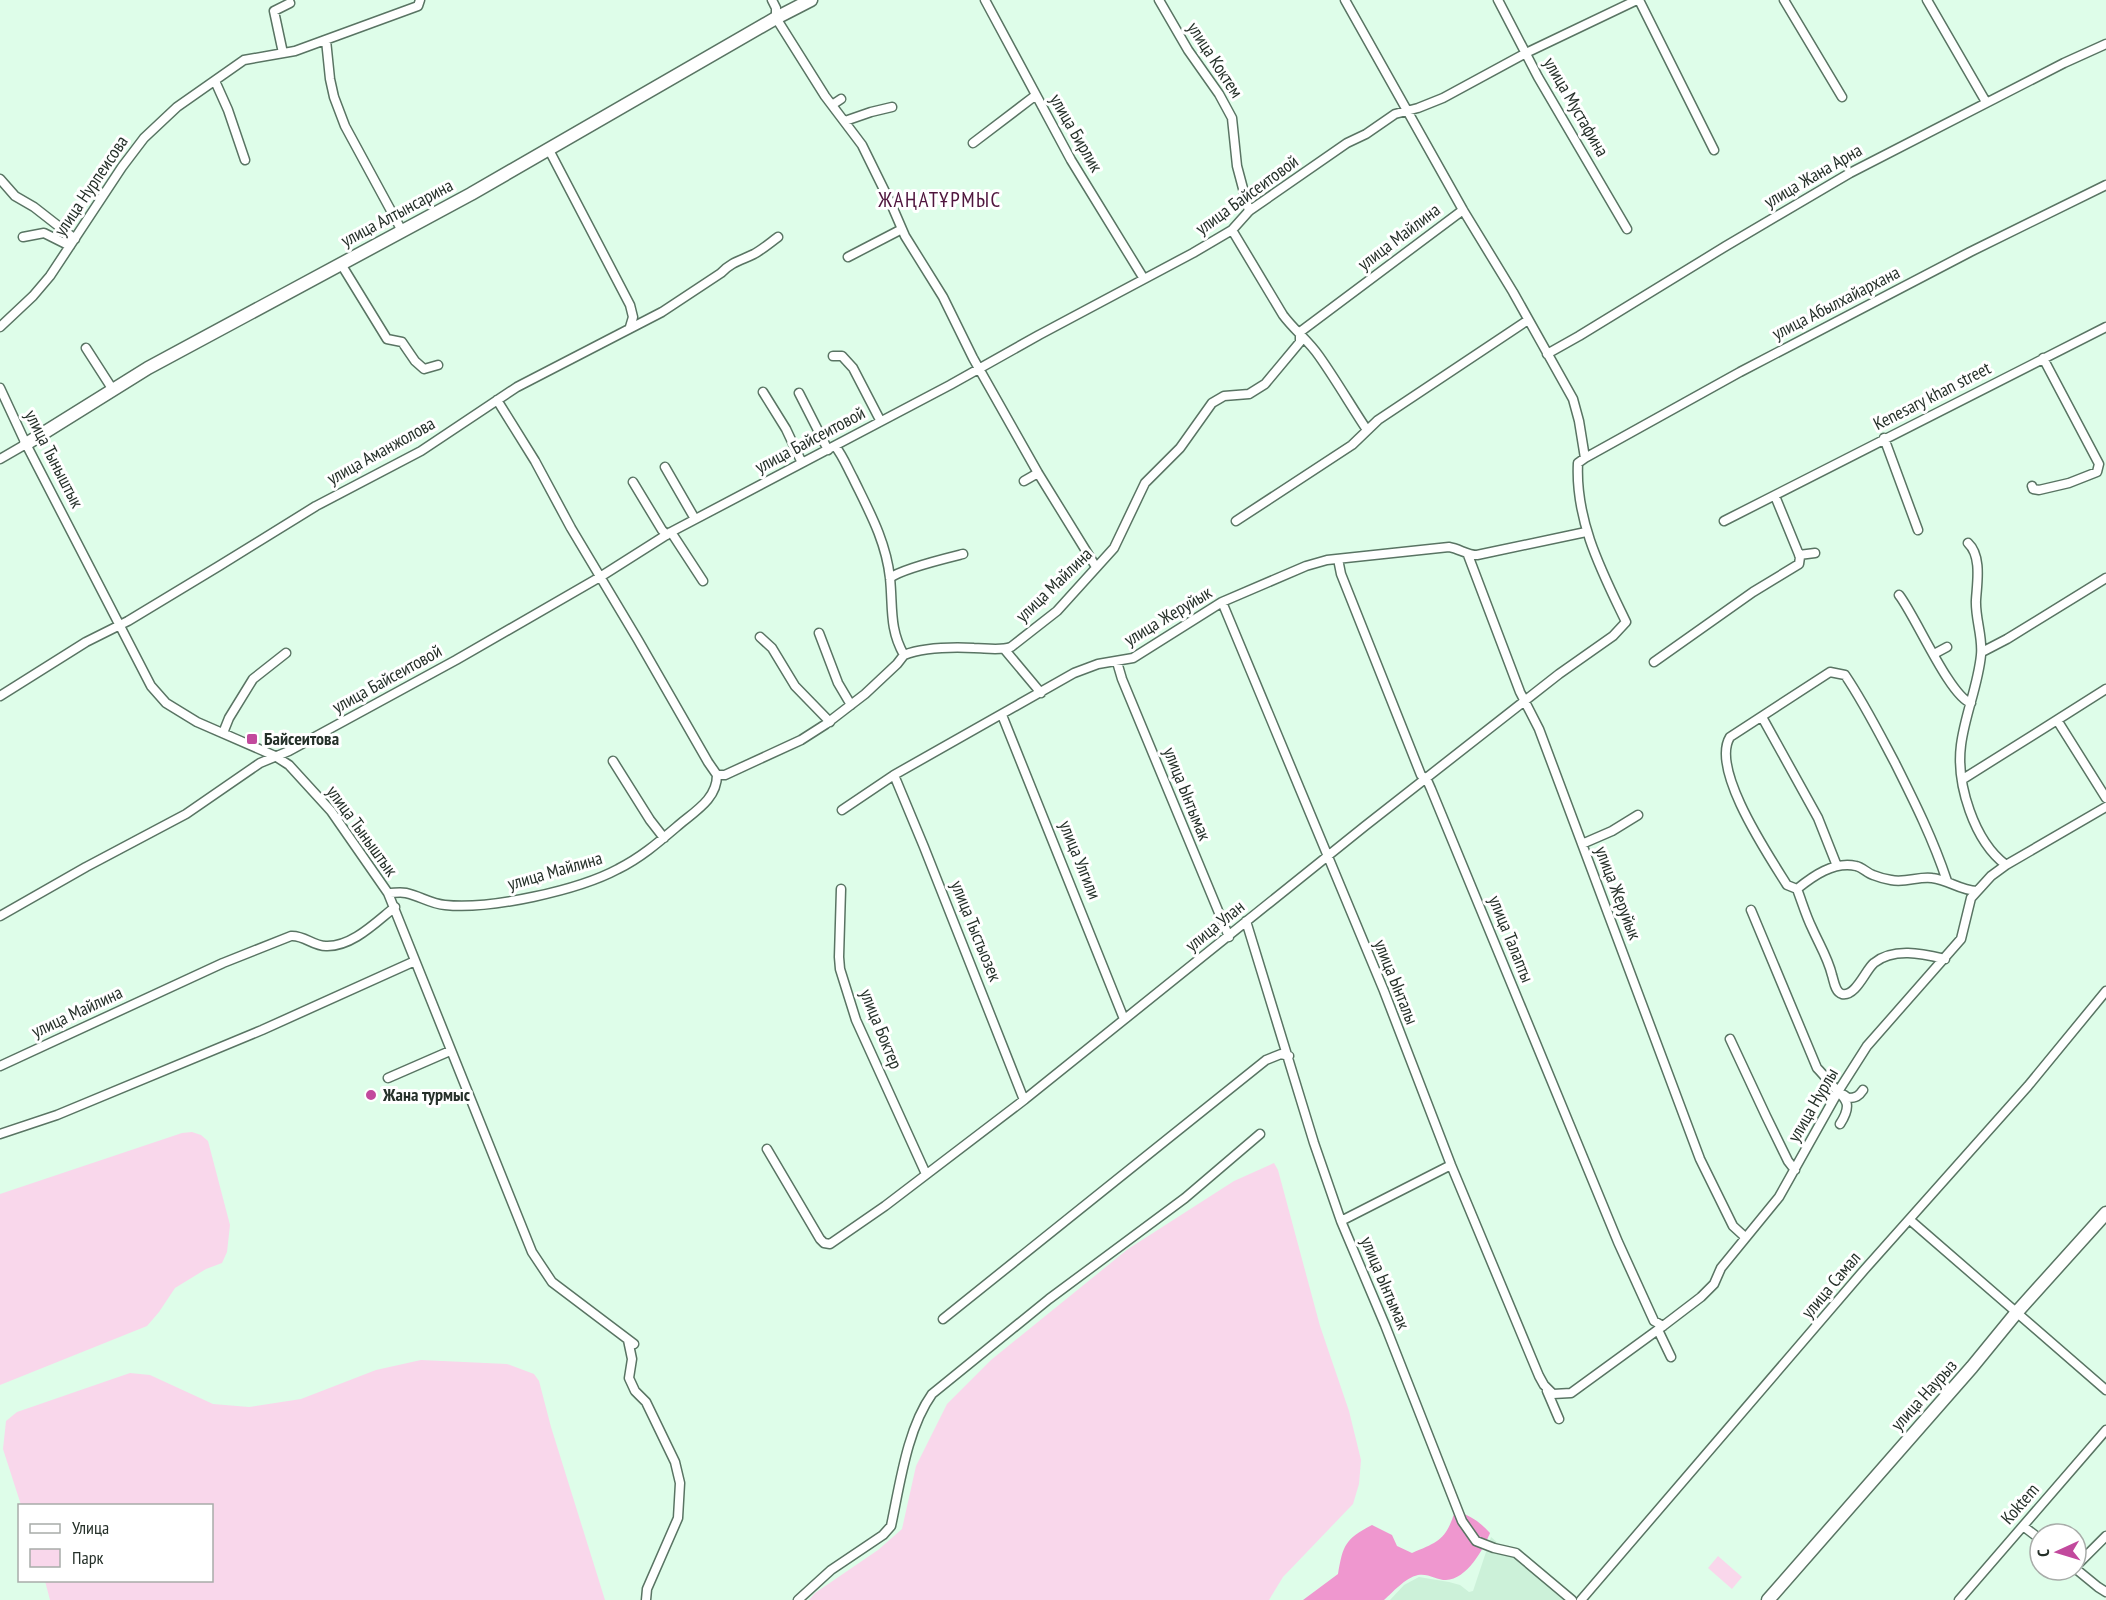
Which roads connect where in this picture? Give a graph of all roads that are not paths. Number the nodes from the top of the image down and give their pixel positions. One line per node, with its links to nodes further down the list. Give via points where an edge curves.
1 (420, 0): 13 (street, улица Нурпеисова, via 418,6)
2 (772, 0): 12 (street)
3 (811, 0): 12 (street, улица Алтынсарина)
4 (985, 0): 18 (street, улица Бирлик)
5 (1159, 0): 33 (street, улица Коктем, via 1232,118 1237,166)
6 (1345, 0): 24 (street, улица Майлина)
7 (1498, 0): 16 (street, улица Мустафина)
8 (1638, 0): 16 (street, улица Байсеитовой); 28 (street)
9 (1784, 0): 19 (street)
10 (1927, 0): 21 (street)
11 (290, 3): 15 (street, via 274,11)
12 (776, 18): 22 (street); 27 (street, улица Алтынсарина)
13 (326, 40): 15 (street, улица Нурпеисова); 37 (street, via 332,88 345,126)
14 (2106, 44): 21 (street, улица Жана Арна)
15 (283, 53): 17 (street, улица Нурпеисова, via 244,60)
16 (1526, 53): 24 (street, улица Байсеитовой, via 1443,98); 34 (street, улица Мустафина)
17 (215, 81): 29 (street); 40 (street, улица Нурпеисова, via 177,107 144,138)
18 (1036, 95): 26 (street); 43 (street, улица Бирлик)
19 (1842, 97)
20 (841, 99): 22 (street)
21 (1986, 102): 50 (street, улица Жана Арна, via 1850,173)
22 (832, 105): 25 (street)
23 (892, 106): 25 (street)
24 (1407, 110): 32 (street, улица Майлина); 33 (street, улица Байсеитовой, via 1347,143)
25 (845, 121): 35 (street, via 862,144)
26 (973, 143)
27 (549, 148): 37 (street, улица Алтынсарина); 46 (street, via 630,305)
28 (1714, 150)
29 (245, 160)
30 (0, 179): 40 (street)
31 (2106, 185): 65 (street, улица Абылхайархана, via 1740,372)
32 (1463, 210): 44 (street, улица Майлина); 48 (street, улица Майлина)
33 (1249, 211): 36 (street, улица Байсеитовой)
34 (1627, 229)
35 (902, 230): 41 (street); 54 (street)
36 (1232, 230): 43 (street, улица Байсеитовой); 48 (street, via 1283,315)
37 (402, 231): 42 (street, улица Алтынсарина)
38 (23, 237): 40 (street, via 44,233)
39 (778, 237): 46 (street, улица Аманжолова, via 662,312)
40 (72, 242): 45 (street, улица Нурпеисова, via 50,276)
41 (848, 257)
42 (341, 264): 53 (street, via 387,339 406,345 424,369); 56 (street, улица Алтынсарина)
43 (1144, 279): 54 (street, улица Байсеитовой)
44 (1528, 320): 50 (street, улица Майлина); 61 (street)
45 (0, 327)
46 (630, 327): 59 (street, улица Аманжолова)
47 (2106, 327): 52 (street, Kenesary khan street)
48 (1300, 332): 61 (street); 86 (street, улица Майлина, via 1300,342 1265,384 1249,394 1224,396 1212,403 1180,448 1145,483 1114,548)
49 (86, 348): 56 (street)
50 (1547, 354): 65 (street, улица Майлина, via 1573,399)
51 (834, 356): 60 (street, via 842,357 853,368)
52 (2043, 358): 62 (street, Kenesary khan street); 72 (street, via 2099,464 2097,472 2079,480 2039,490)
53 (438, 365)
54 (980, 368): 60 (street, улица Байсеитовой); 69 (street)
55 (0, 388): 63 (street, улица Тыныштык)
56 (113, 390): 63 (street, улица Алтынсарина)
57 (763, 392): 67 (street)
58 (800, 393): 64 (street)
59 (497, 400): 87 (street); 94 (street, улица Аманжолова, via 421,451 316,506)
60 (880, 420): 64 (street, улица Байсеитовой)
61 (1367, 430): 75 (street, via 1352,445)
62 (1884, 438): 73 (street, Kenesary khan street); 77 (street)
63 (26, 444): 66 (street, улица Алтынсарина); 94 (street, улица Тыныштык)
64 (832, 448): 67 (street, улица Байсеитовой); 88 (street, via 844,458 870,509)
65 (1585, 458): 78 (street, улица Майлина, via 1578,463 1577,476)
66 (0, 459)
67 (802, 463): 74 (street, улица Байсеитовой)
68 (665, 467): 74 (street)
69 (1038, 473): 70 (street); 86 (street)
70 (1024, 481)
71 (633, 482): 79 (street, via 662,530)
72 (2032, 486)
73 (1775, 496): 76 (street, Kenesary khan street); 84 (street)
74 (695, 519): 79 (street, улица Байсеитовой)
75 (1236, 521)
76 (1724, 521)
77 (1917, 530)
78 (1586, 531): 83 (street, улица Жеруйык); 93 (street, улица Майлина)
79 (669, 533): 87 (street, улица Байсеитовой); 90 (street)
80 (1968, 543): 99 (street, via 1976,558)
81 (1815, 553): 84 (street)
82 (963, 554): 88 (street)
83 (1468, 555): 85 (street, улица Жеруйык, via 1449,547); 108 (street, улица Жеруйык)
84 (1799, 555): 104 (street, via 1799,564)
85 (1338, 560): 92 (street, улица Жеруйык, via 1295,570); 121 (street, улица Талапты, via 1421,775)
86 (1096, 567): 98 (street, улица Майлина, via 1057,611)
87 (600, 577): 116 (street, улица Байсеитовой, via 456,660); 118 (street)
88 (890, 578): 102 (street, via 894,632)
89 (2106, 578): 99 (street)
90 (703, 581)
91 (1899, 595): 101 (street)
92 (1222, 602): 103 (street, улица Жеруйык, via 1133,658); 128 (street, улица Ынталы)
93 (1626, 622): 108 (street, улица Улан)
94 (119, 624): 107 (street, улица Аманжолова); 115 (street, улица Тыныштык, via 151,686 166,703)
95 (819, 633): 110 (street)
96 (760, 637): 114 (street, via 772,648 795,686)
97 (1947, 647): 101 (street)
98 (1005, 650): 102 (street, via 926,650); 106 (street)
99 (1982, 652): 109 (street)
100 (286, 653): 115 (street, via 253,679)
101 (1934, 654): 109 (street, via 1966,702)
102 (904, 655): 110 (street)
103 (1117, 662): 106 (street, улица Жеруйык, via 1074,673); 140 (street, улица Ынтымак)
104 (1654, 662)
105 (2106, 689): 113 (street)
106 (1041, 693): 111 (street, улица Жеруйык)
107 (0, 696)
108 (1526, 701): 121 (street, улица Улан); 127 (street, улица Жеруйык)
109 (1971, 703): 120 (street, via 1961,746)
110 (851, 705): 114 (street)
111 (1002, 715): 119 (street, улица Жеруйык); 144 (street, улица Улгили)
112 (1762, 717): 130 (street, via 1818,818); 131 (street, via 1830,672 1845,675 1914,800); 133 (street, via 1727,741 1730,780 1746,816 1787,885)
113 (2058, 720): 120 (street); 122 (street)
114 (830, 722): 118 (street, via 793,744 725,775)
115 (223, 733): 116 (street, улица Тыныштык)
116 (275, 756): 135 (street, улица Тыныштык, via 289,765 331,811); 138 (street, улица Байсеитовой, via 186,814)
117 (613, 761): 126 (street)
118 (717, 775): 126 (street, улица Майлина, via 717,787 711,796)
119 (894, 775): 124 (street, улица Жеруйык); 152 (street, улица Тыстыозек)
120 (1963, 778): 129 (street, via 1975,824 1988,848)
121 (1427, 780): 128 (street, улица Улан); 166 (street, улица Талапты, via 1618,1242)
122 (2106, 798)
123 (2106, 807): 129 (street, улица Нурлы)
124 (842, 810)
125 (1638, 815): 127 (street)
126 (664, 838): 135 (street, улица Майлина, via 616,870 514,900 446,906 406,893)
127 (1582, 844): 163 (street, улица Жеруйык, via 1700,1160 1733,1226)
128 (1327, 858): 139 (street, улица Улан); 157 (street, улица Ынталы, via 1384,991)
129 (2006, 865): 134 (street, улица Нурлы)
130 (1837, 866): 131 (street, via 1857,866 1874,876 1904,882 1931,877); 133 (street, via 1812,876)
131 (1947, 881): 134 (street, via 1964,890)
132 (841, 889): 159 (street, улица Боктер, via 840,969 856,1020)
133 (1797, 890): 141 (street, via 1837,991 1842,994 1862,981 1874,963 1888,957 1904,953)
134 (1977, 891): 141 (street, улица Нурлы, via 1968,905 1961,939)
135 (388, 893): 136 (street, улица Тыныштык)
136 (395, 908): 142 (street, улица Тыныштык); 148 (street, улица Майлина, via 337,945 325,946 299,935 291,936 223,963)
137 (1751, 910): 151 (street, via 1817,1068)
138 (0, 916)
139 (1246, 921): 140 (street, улица Улан); 147 (street, улица Ынтымак)
140 (1229, 937): 144 (street, улица Улан)
141 (1946, 958): 151 (street, улица Нурлы, via 1868,1046)
142 (416, 961): 146 (street, улица Тыныштык); 154 (street, via 158,1073)
143 (2106, 991): 161 (street, улица Самал)
144 (1124, 1019): 152 (street, улица Улан)
145 (1730, 1039): 158 (street)
146 (450, 1051): 149 (street); 178 (street, улица Тыныштык, via 532,1252 552,1282 631,1342 629,1378 646,1402 675,1462 680,1483 678,1518 647,1589)
147 (1288, 1056): 162 (street, улица Ынтымак); 165 (street, via 1281,1054 1266,1060)
148 (0, 1066)
149 (388, 1078)
150 (1863, 1090): 151 (street, via 1853,1098)
151 (1841, 1092): 153 (street, via 1847,1110); 158 (street, улица Нурлы)
152 (1024, 1100): 159 (street, улица Улан)
153 (1840, 1124)
154 (0, 1134)
155 (1260, 1134): 179 (street, via 1185,1198 1049,1299 932,1394 908,1449 891,1526)
156 (767, 1149): 159 (street, улица Улан, via 820,1239 830,1244)
157 (1451, 1165): 162 (street); 168 (street, улица Ынталы)
158 (1795, 1170): 163 (street, улица Нурлы, via 1779,1197)
159 (927, 1174)
160 (2106, 1213): 164 (street, улица Наурыз)
161 (1910, 1220): 164 (street); 181 (street, улица Самал)
162 (1341, 1221): 180 (street, улица Ынтымак, via 1462,1521 1476,1541 1516,1553)
163 (1745, 1238): 166 (street, улица Нурлы, via 1721,1268 1714,1284)
164 (2017, 1312): 169 (street); 182 (street, улица Наурыз)
165 (943, 1319)
166 (1660, 1328): 167 (street, улица Талапты); 168 (street, улица Нурлы, via 1571,1393 1553,1394)
167 (1671, 1357)
168 (1544, 1385): 170 (street)
169 (2106, 1390)
170 (1560, 1419)
171 (2106, 1430): 172 (street, Koktem)
172 (2023, 1526): 173 (street); 183 (street, Koktem)
173 (2028, 1530)
174 (2106, 1536): 175 (street)
175 (2088, 1555)
176 (2088, 1578): 177 (street)
177 (2106, 1592)
178 (646, 1600)
179 (798, 1600)
180 (1572, 1600)
181 (1581, 1600)
182 (1768, 1600)
183 (1959, 1600)

